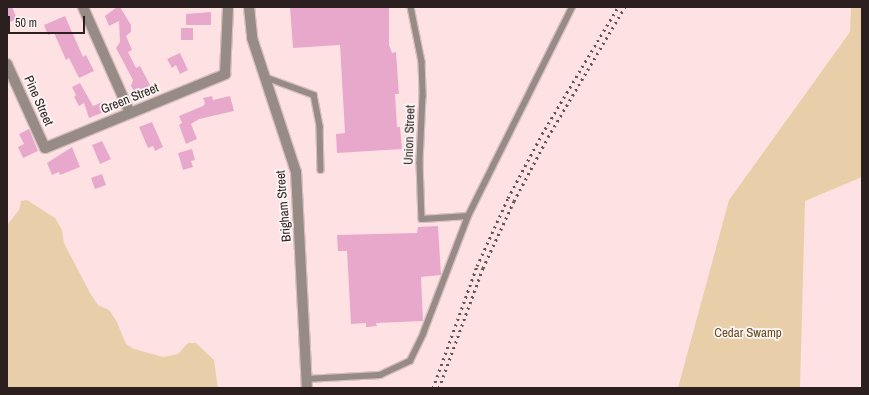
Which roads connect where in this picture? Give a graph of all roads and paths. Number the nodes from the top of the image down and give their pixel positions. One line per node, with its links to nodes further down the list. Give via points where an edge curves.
1 (83, 7): 8 (street)
2 (228, 7): 8 (street, Green Street, via 225,74)
3 (249, 7): 7 (street, Brigham Street, via 252,38)
4 (411, 7): 11 (lane, Union Street, via 422,62 422,219)
5 (572, 7): 11 (lane)
6 (7, 64): 9 (street, Pine Street)
7 (265, 77): 10 (lane, via 314,95 320,127); 12 (street, Brigham Street, via 296,172)
8 (130, 113): 9 (street, Green Street)
9 (45, 148)
10 (321, 170)
11 (468, 216): 12 (lane, via 423,334 410,361 380,375)
12 (307, 385)

